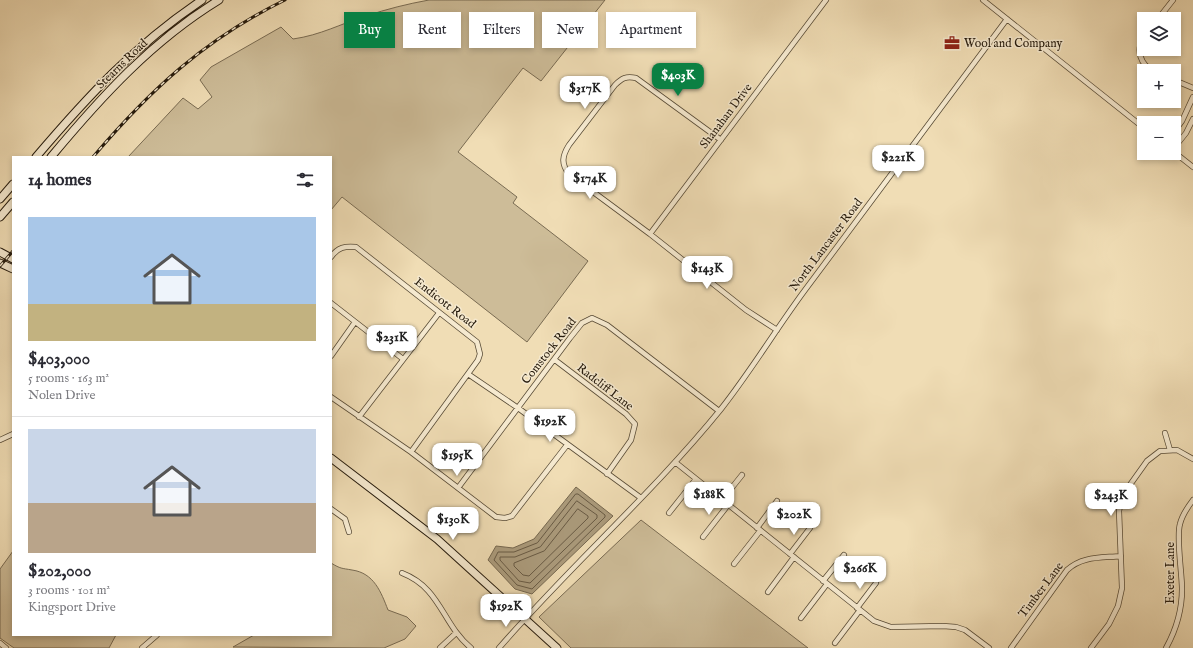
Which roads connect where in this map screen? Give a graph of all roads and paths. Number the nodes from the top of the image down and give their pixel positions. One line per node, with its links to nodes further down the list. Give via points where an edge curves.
1 (202, 0): 16 (main road, Stearns Road, via 170,22 114,70)
2 (220, 0): 17 (main road, Stearns Road, via 178,28 146,54 92,108)
3 (826, 0): 15 (street, Shanahan Drive)
4 (983, 0): 7 (street)
5 (1172, 0): 6 (street)
6 (1163, 12)
7 (1007, 19): 12 (street); 33 (street, North Lancaster Road)
8 (1181, 83): 9 (street)
9 (1193, 88)
10 (1193, 97): 13 (street)
11 (1193, 119): 14 (street)
12 (1137, 122)
13 (1181, 122)
14 (1181, 139)
15 (721, 140): 24 (street, Shanahan Drive); 24 (street, via 636,78 626,77 615,85 564,152 563,160 569,174)
16 (37, 156)
17 (52, 156)
18 (1181, 158): 19 (street)
19 (1193, 167)
20 (12, 185): 21 (main road)
21 (0, 200)
22 (12, 203): 23 (main road)
23 (0, 217)
24 (650, 234): 33 (street, via 746,310)
25 (0, 252): 27 (main road)
26 (332, 254): 31 (street, Endicott Road, via 344,246 356,247)
27 (12, 258)
28 (0, 263): 29 (main road)
29 (12, 269)
30 (332, 304): 32 (street)
31 (439, 313): 35 (street); 37 (street, Endicott Road, via 477,342 480,354)
32 (355, 322): 34 (street); 35 (street)
33 (777, 330): 40 (street, North Lancaster Road)
34 (332, 355)
35 (403, 359): 41 (street)
36 (554, 360): 39 (street, Comstock Road); 40 (street, Comstock Road, via 582,323 592,318 607,325); 51 (street, Radcliff Lane, via 626,414 635,424 631,440)
37 (468, 374): 39 (street); 47 (street, Endicott Road)
38 (332, 398): 41 (street)
39 (518, 408): 45 (street); 54 (street, Comstock Road)
40 (720, 411): 50 (street, North Lancaster Road)
41 (359, 417): 47 (street)
42 (1165, 433): 46 (street)
43 (12, 434): 44 (street)
44 (0, 440)
45 (566, 445): 51 (street); 54 (street, via 512,516 496,517)
46 (1170, 450): 49 (street, via 1177,450); 68 (street, via 1160,451 1147,461 1122,496 1119,511)
47 (411, 452): 54 (street)
48 (332, 459): 75 (main road, via 437,539)
49 (1193, 459)
50 (675, 462): 53 (street); 55 (street, North Lancaster Road)
51 (607, 474): 55 (street)
52 (742, 475): 56 (street)
53 (696, 479): 56 (street); 61 (street)
54 (458, 488)
55 (641, 498): 75 (street, North Lancaster Road)
56 (722, 500): 59 (street)
57 (1193, 500): 92 (street, Exeter Lane, via 1179,526 1182,590 1179,614)
58 (777, 502): 63 (street)
59 (728, 505): 63 (street); 65 (street)
60 (332, 510): 64 (street, via 345,519)
61 (669, 513)
62 (810, 528): 67 (street)
63 (759, 529): 67 (street); 69 (street)
64 (349, 532)
65 (703, 537)
66 (844, 555): 71 (street)
67 (792, 556): 71 (street); 73 (street)
68 (1121, 556): 90 (street, Timber Lane, via 1087,558 1075,562); 91 (street, via 1122,588 1118,606 1109,624)
69 (734, 564)
70 (402, 573): 77 (street, via 411,576 436,598)
71 (825, 582): 74 (street); 76 (street)
72 (876, 583): 74 (street)
73 (768, 592)
74 (858, 609): 80 (street); 81 (street, via 874,621 891,627 956,627 965,630)
75 (525, 618): 86 (street, North Lancaster Road); 87 (main road)
76 (801, 618)
77 (456, 633): 84 (street); 85 (street)
78 (156, 636): 83 (street)
79 (0, 643): 82 (street)
80 (835, 643)
81 (984, 644): 88 (street); 89 (street)
82 (6, 648)
83 (142, 648)
84 (440, 648)
85 (470, 648)
86 (499, 648)
87 (557, 648)
88 (980, 648)
89 (989, 648)
90 (1011, 648)
91 (1091, 648)
92 (1166, 648)

